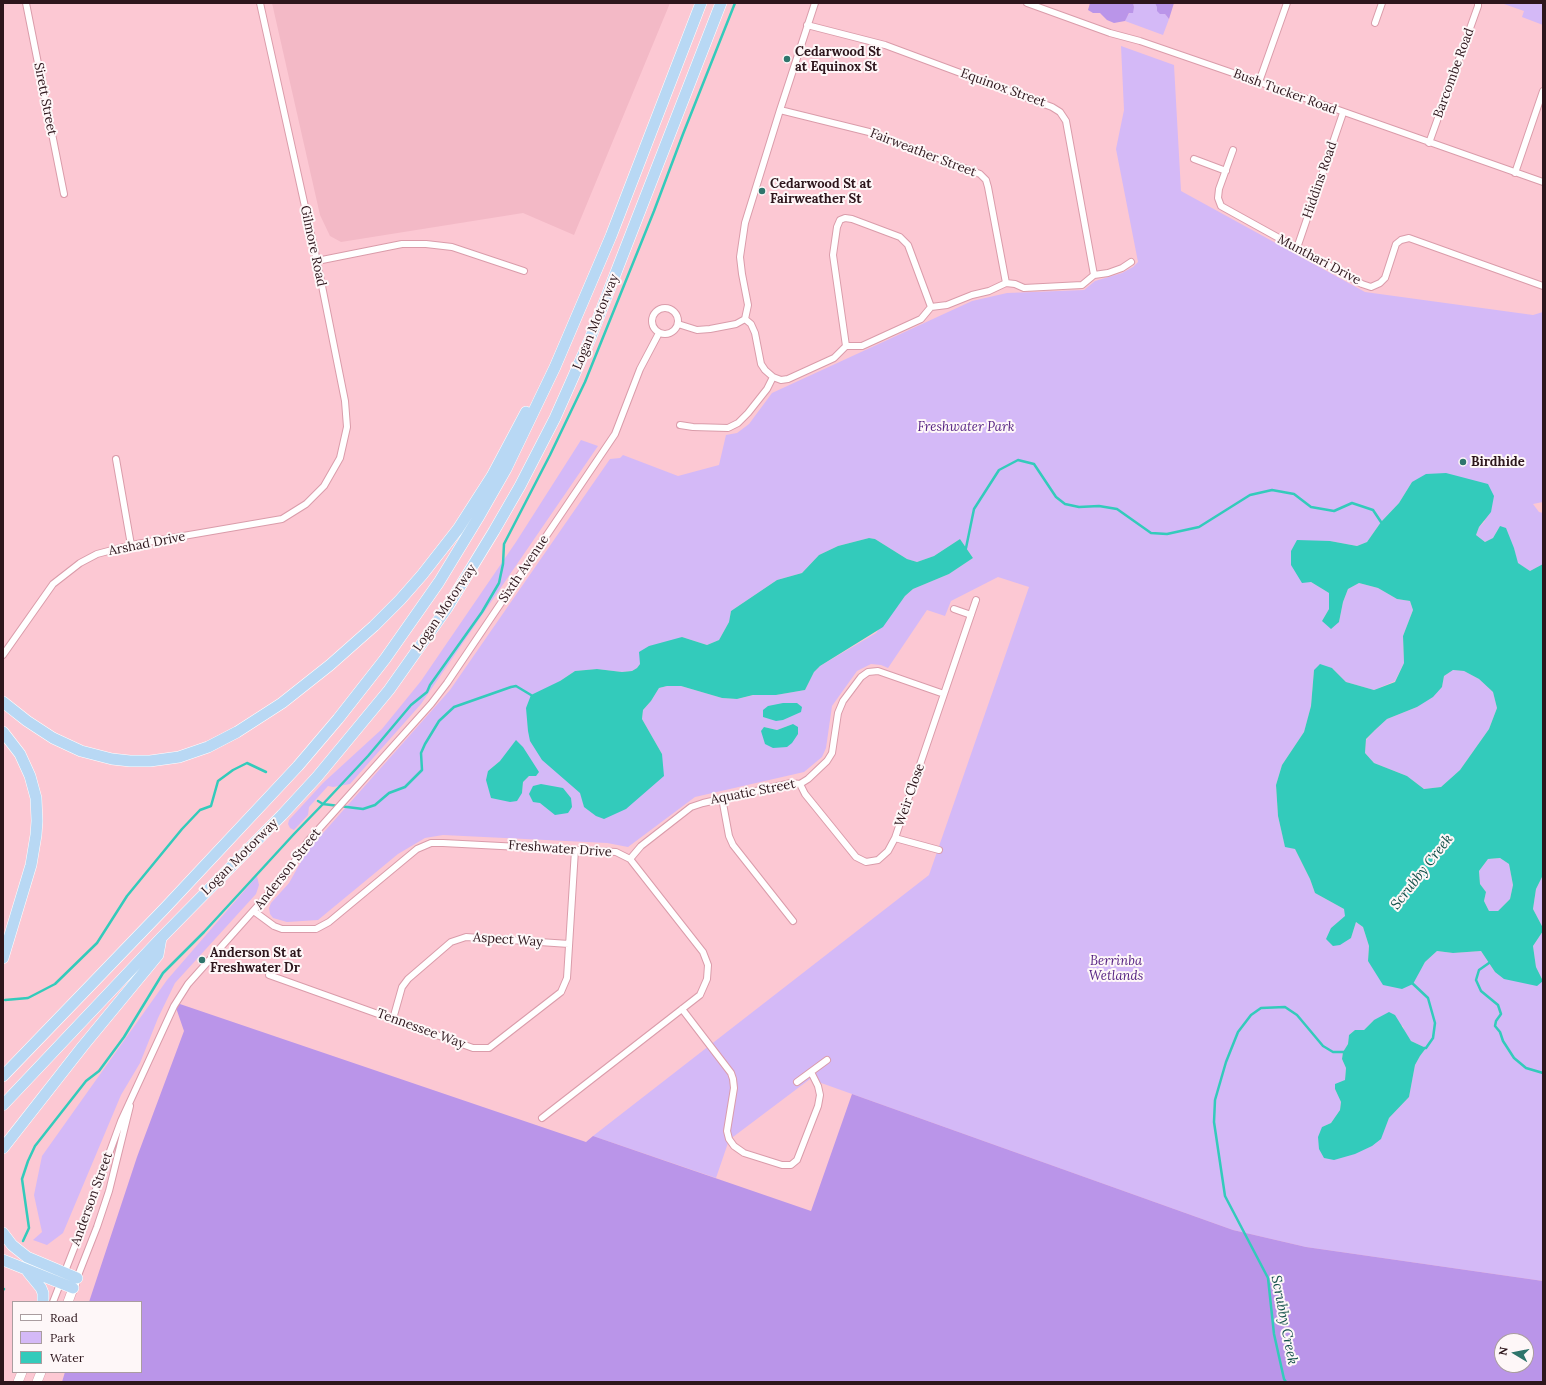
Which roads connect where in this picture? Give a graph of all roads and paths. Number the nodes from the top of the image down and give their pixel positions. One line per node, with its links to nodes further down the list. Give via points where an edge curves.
1 (26, 3): 22 (street, Sirett Street)
2 (260, 3): 24 (street, Gilmore Road)
3 (701, 3): 35 (highway, Logan Motorway, via 611,236)
4 (721, 3): 57 (highway, Logan Motorway, via 590,339 552,424 494,531 447,608 389,690 282,816)
5 (815, 3): 11 (street)
6 (1027, 3): 12 (street, Bush Tucker Road)
7 (1287, 3): 12 (street)
8 (1382, 3): 10 (street)
9 (1478, 3): 16 (street, Barcombe Road)
10 (1375, 23)
11 (807, 25): 14 (street); 27 (street, Equinox Street, via 885,45 1060,112 1066,121)
12 (1259, 82): 15 (street, Bush Tucker Road)
13 (1543, 91): 20 (street)
14 (780, 110): 28 (street, Fairweather Street, via 869,132 980,174 988,187); 31 (street, via 745,223 740,257 748,305)
15 (1343, 113): 16 (street, Bush Tucker Road); 23 (street, Hiddins Road)
16 (1429, 143): 20 (street, Bush Tucker Road)
17 (1233, 150): 19 (street, Munthari Drive)
18 (1194, 159): 19 (street)
19 (1226, 171): 23 (street, Munthari Drive, via 1219,189 1218,198 1221,206)
20 (1515, 173): 21 (street, Bush Tucker Road)
21 (1543, 182)
22 (64, 194)
23 (1297, 248): 29 (street, Munthari Drive, via 1371,287 1385,278 1396,244 1409,238)
24 (317, 261): 26 (street, via 402,244 426,244 452,247); 39 (street, Gilmore Road, via 345,401 347,427 340,458)
25 (1131, 262): 27 (street, via 1122,268)
26 (524, 271)
27 (1094, 275): 28 (street, via 1082,285 1024,288)
28 (1006, 284): 30 (street, via 947,305)
29 (1543, 286)
30 (931, 307): 34 (street, via 921,319 862,346); 34 (street, via 908,245 900,237 852,219 840,220 833,256)
31 (745, 319): 32 (street, via 736,324 697,330); 36 (street, via 755,333 762,364)
32 (678, 324): 33 (street, via 671,333); 33 (street, via 674,311 661,308 652,318 653,327)
33 (659, 334): 49 (street, Sixth Avenue, via 640,369 622,418 606,449 447,683)
34 (846, 346): 36 (street, via 834,358 788,379)
35 (556, 367): 46 (highway, via 538,390 475,503 422,575 374,626 330,665 282,703 237,732 208,747 179,757 130,762 81,751 53,738); 65 (highway, Logan Motorway, via 506,468 466,537 411,623 356,698 268,799)
36 (773, 377): 37 (street, via 767,389 738,423 728,428)
37 (680, 425)
38 (116, 459): 40 (street)
39 (324, 486): 40 (street, Arshad Drive, via 306,504 282,519)
40 (131, 546): 44 (street, Arshad Drive, via 97,554 80,563 53,584)
41 (976, 600): 43 (street, Weir Close)
42 (954, 609): 43 (street)
43 (971, 615): 45 (street, Weir Close)
44 (3, 655)
45 (944, 694): 48 (street, Aquatic Street, via 878,671 868,672 861,677 843,701 838,713 832,752 827,761); 51 (street, Weir Close)
46 (3, 702)
47 (3, 732): 59 (highway, via 20,754 30,776 36,798 37,821 31,865)
48 (800, 784): 50 (street, Aquatic Street, via 790,783); 51 (street, Weir Close, via 805,794 856,857 866,862 878,860 888,851)
49 (358, 785): 55 (street, Anderson Street, via 305,845 288,873)
50 (722, 798): 54 (street, Aquatic Street, via 703,802 692,808 641,846); 56 (street, via 733,845)
51 (895, 838): 53 (street)
52 (574, 850): 54 (street, Freshwater Drive, via 616,852); 55 (street, Freshwater Drive, via 431,843 417,849 329,922 316,929 282,929); 58 (street, Tennessee Way)
53 (939, 850)
54 (630, 859): 61 (street, Freshwater Drive, via 703,952 708,965 707,979 700,995)
55 (255, 912): 67 (street, Anderson Street, via 188,984 174,1006)
56 (793, 921)
57 (161, 938): 68 (highway, Logan Motorway); 70 (highway, via 158,955)
58 (569, 944): 62 (street, Aspect Way, via 466,937 451,942 408,979 402,987); 62 (street, Tennessee Way, via 567,978 561,992 489,1048 473,1048)
59 (3, 958)
60 (269, 975): 62 (street, Tennessee Way)
61 (682, 1009): 64 (street, via 731,1073 734,1088 727,1124 729,1139 744,1153 782,1165 791,1165 797,1160 820,1095); 69 (street, Freshwater Drive)
62 (393, 1019)
63 (827, 1060): 64 (street)
64 (811, 1072): 66 (street)
65 (3, 1076)
66 (797, 1082)
67 (132, 1097): 74 (street, Anderson Street, via 120,1121); 75 (street, Anderson Street, via 109,1191)
68 (3, 1105)
69 (542, 1118)
70 (3, 1148)
71 (3, 1233): 74 (highway, via 12,1245 27,1257)
72 (3, 1260): 73 (highway)
73 (26, 1270): 76 (highway); 77 (highway, via 41,1288)
74 (64, 1273): 75 (highway); 76 (street, Anderson Street)
75 (75, 1283): 76 (highway); 79 (main road, Anderson Street)
76 (60, 1284): 78 (street, Anderson Street)
77 (43, 1301)
78 (53, 1301)
79 (68, 1301)

